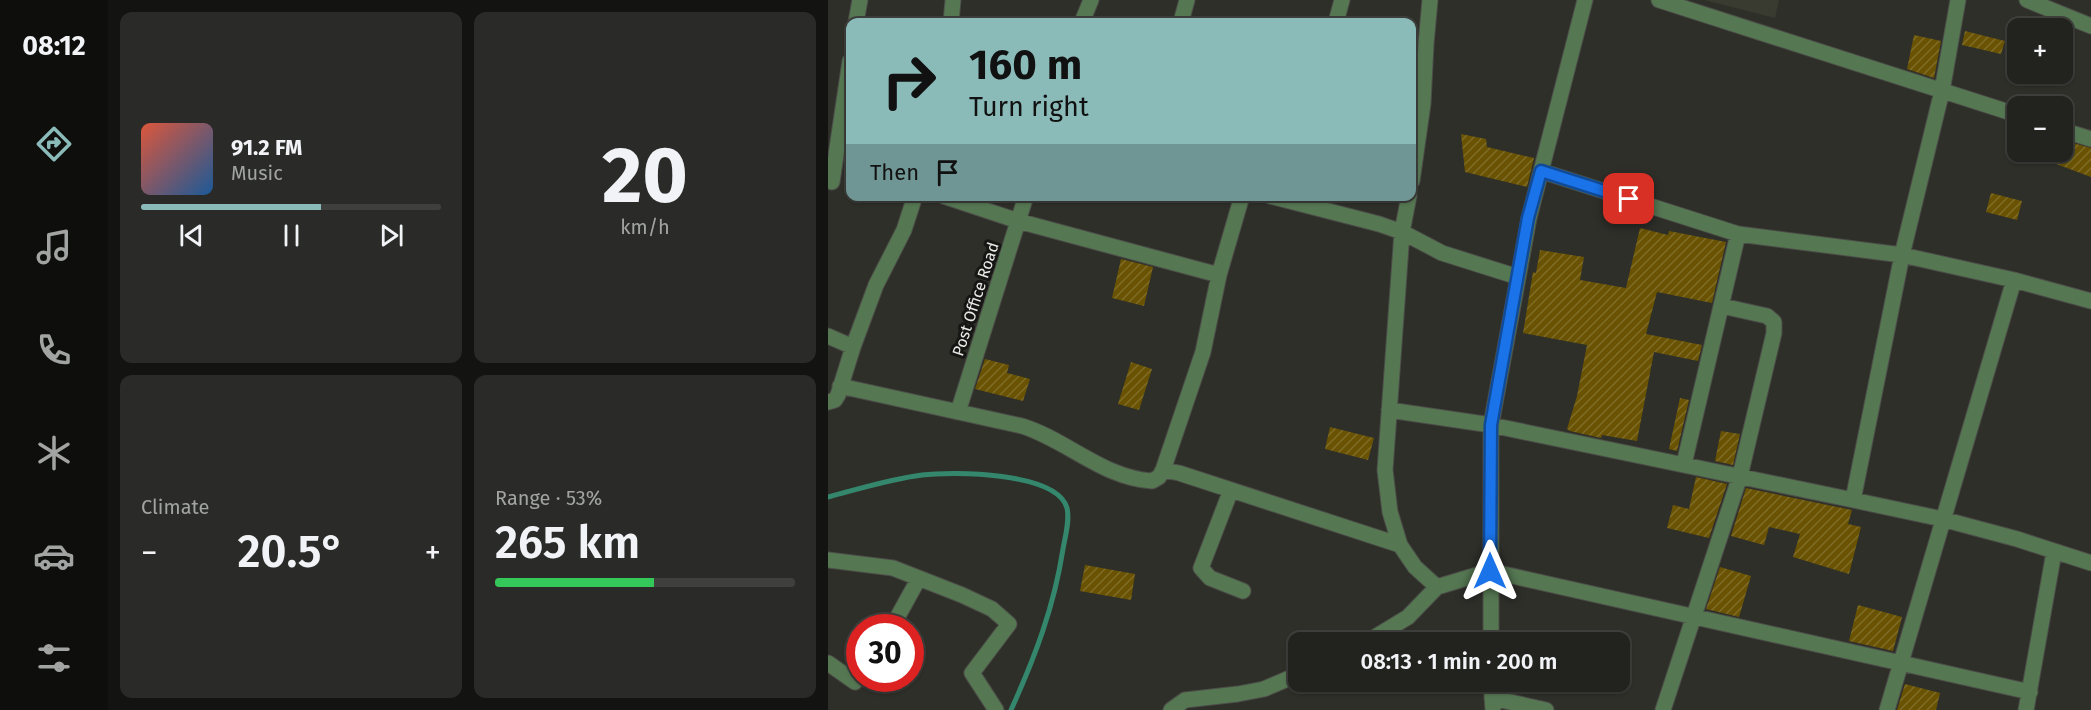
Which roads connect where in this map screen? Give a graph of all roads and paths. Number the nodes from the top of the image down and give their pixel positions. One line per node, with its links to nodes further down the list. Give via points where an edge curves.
1 (860, 0): 11 (street)
2 (953, 0): 12 (street)
3 (1091, 0): 13 (street)
4 (1187, 0): 14 (street)
5 (1342, 0): 15 (street)
6 (1430, 0): 23 (street, via 1424,104)
7 (1585, 0): 24 (street)
8 (1659, 0): 18 (street)
9 (1958, 0): 18 (street)
10 (2027, 0): 16 (street)
11 (857, 18)
12 (951, 18)
13 (1084, 18)
14 (1182, 18)
15 (1337, 18)
16 (2091, 27)
17 (846, 74): 19 (street)
18 (1942, 91): 20 (street); 35 (street)
19 (835, 111): 25 (street)
20 (2007, 112)
21 (2073, 133): 22 (street)
22 (2091, 139)
23 (1416, 155)
24 (1541, 171): 34 (street); 37 (street)
25 (832, 182)
26 (913, 201): 42 (street)
27 (958, 201): 32 (street)
28 (1024, 201): 32 (street, Post Office Road)
29 (1241, 201): 36 (street)
30 (1290, 201): 33 (street)
31 (1407, 201): 33 (street)
32 (1018, 221): 36 (street); 46 (street, Post Office Road)
33 (1402, 232): 37 (street, via 1442,253); 45 (street)
34 (1738, 234): 35 (street); 40 (street)
35 (1902, 255): 38 (street); 52 (street)
36 (1219, 275): 49 (street, via 1203,352)
37 (1518, 277): 47 (street)
38 (2014, 280): 39 (street); 53 (street)
39 (2091, 302)
40 (1722, 306): 48 (street); 50 (street, via 1767,316 1774,322)
41 (828, 336): 42 (street)
42 (853, 347): 43 (street)
43 (840, 386): 44 (street, via 835,400); 46 (street)
44 (828, 402)
45 (1389, 410): 47 (street); 54 (street, via 1385,470 1390,512)
46 (958, 412): 49 (street, via 1034,430 1084,458 1142,480 1152,481)
47 (1491, 425): 48 (street); 58 (street)
48 (1684, 464): 50 (street)
49 (1163, 470): 51 (street)
50 (1740, 476): 52 (street); 63 (street)
51 (1231, 490): 54 (street); 61 (street, via 1201,568 1210,578)
52 (1853, 500): 53 (street)
53 (1942, 519): 55 (street); 67 (street)
54 (1400, 545): 60 (street, via 1415,567)
55 (2054, 552): 57 (street); 70 (street)
56 (828, 560): 59 (street, via 893,568)
57 (2091, 563)
58 (1490, 571): 60 (street); 63 (street); 65 (street)
59 (919, 578): 62 (street); 72 (street, via 992,609 1009,624 972,673)
60 (1437, 587): 64 (street, via 1408,617)
61 (1243, 591)
62 (899, 614)
63 (1692, 617): 67 (street); 75 (street)
64 (1383, 632)
65 (1491, 632)
66 (828, 663): 68 (street)
67 (1901, 664): 70 (street); 76 (street)
68 (846, 676)
69 (1288, 679): 73 (street, via 1264,689 1185,700)
70 (2030, 692): 77 (street)
71 (1492, 704): 74 (street)
72 (996, 710)
73 (1171, 710)
74 (1546, 710)
75 (1663, 710)
76 (1887, 710)
77 (2026, 710)

